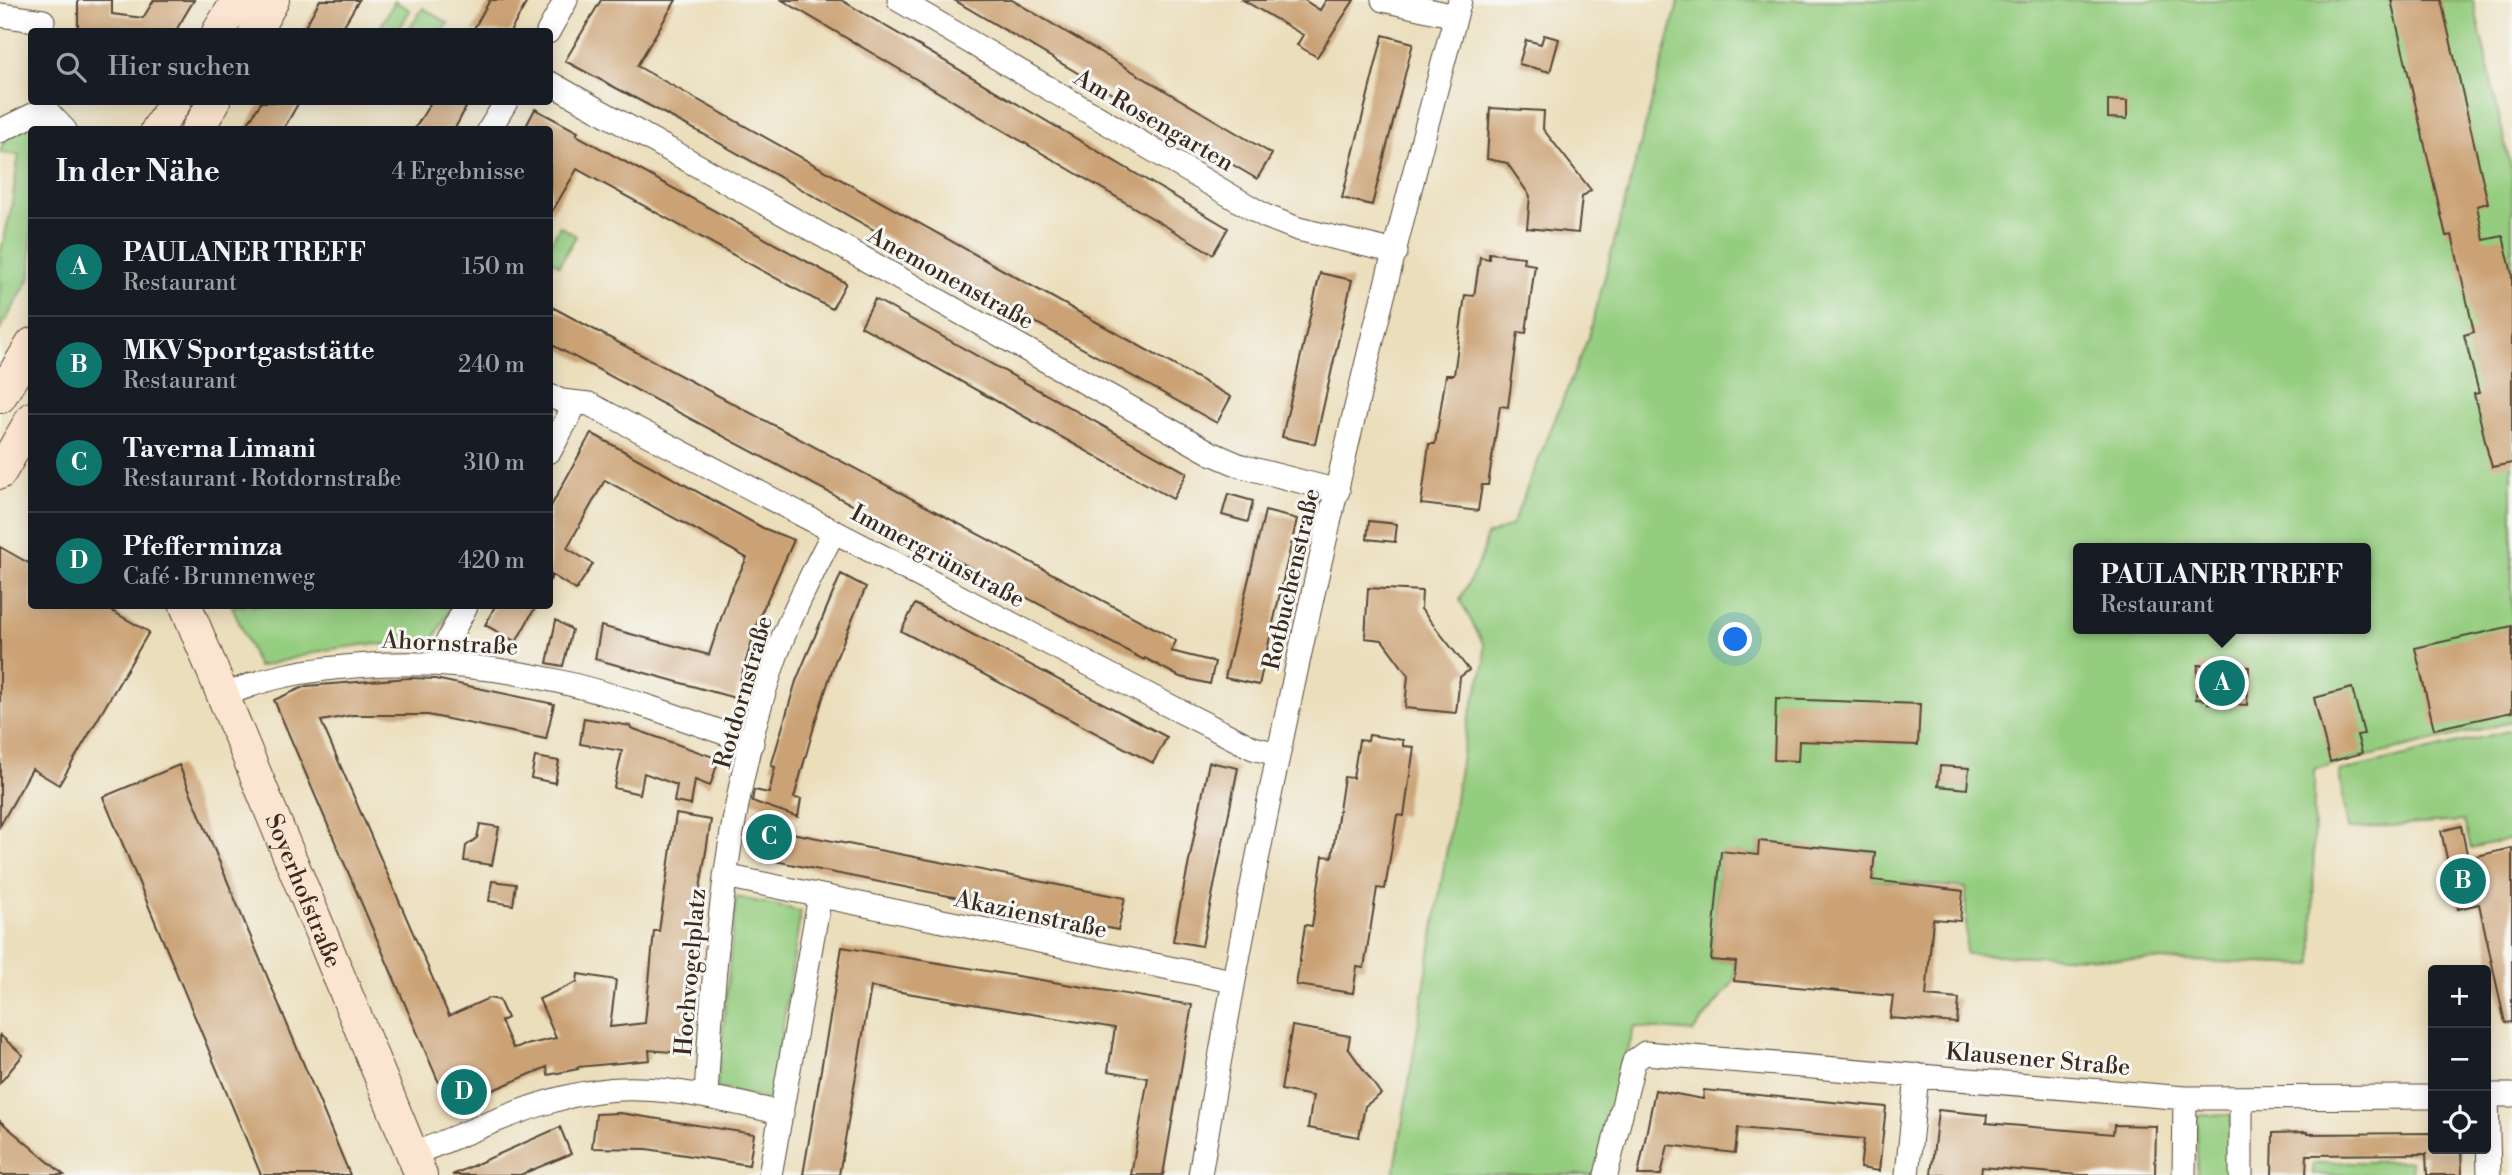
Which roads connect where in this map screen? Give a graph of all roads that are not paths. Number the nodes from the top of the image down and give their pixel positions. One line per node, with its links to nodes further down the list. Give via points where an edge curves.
1 (238, 0): 9 (main road)
2 (273, 0): 10 (main road)
3 (566, 0): 11 (street)
4 (899, 0): 22 (street, Am Rosengarten, via 1265,216 1298,229)
5 (1383, 0): 6 (street)
6 (1457, 8): 22 (street, Rotbuchenstraße)
7 (0, 15): 8 (street)
8 (43, 17)
9 (220, 28)
10 (257, 28)
11 (550, 28)
12 (553, 85): 30 (street, Anemonenstraße, via 1211,453 1241,466)
13 (172, 105): 18 (main road)
14 (212, 105): 19 (main road)
15 (504, 105): 20 (street)
16 (45, 106): 17 (street); 21 (street)
17 (62, 126)
18 (159, 126)
19 (199, 126)
20 (491, 126)
21 (0, 131)
22 (1396, 252): 30 (street, Rotbuchenstraße)
23 (28, 351): 24 (main road)
24 (0, 397)
25 (553, 397): 26 (street, Immergrünstraße)
26 (576, 403): 28 (street); 31 (street, Immergrünstraße, via 589,404)
27 (22, 427): 29 (main road)
28 (553, 445)
29 (0, 473)
30 (1338, 491): 37 (street, Rotbuchenstraße)
31 (834, 531): 36 (street, Rotdornstraße, via 783,638); 37 (street, Immergrünstraße, via 1230,736)
32 (187, 609): 35 (main road, Soyerhofstraße)
33 (464, 609): 34 (street)
34 (441, 664): 35 (street, Ahornstraße, via 316,669 263,679); 36 (street, Ahornstraße, via 496,667 562,681 636,701)
35 (222, 697): 50 (main road, Soyerhofstraße)
36 (752, 743): 38 (street, Rotdornstraße)
37 (1277, 754): 40 (street, Rotbuchenstraße)
38 (725, 876): 39 (street, Hochvogelplatz); 44 (street, Hochvogelplatz)
39 (820, 896): 40 (street, Akazienstraße); 48 (street)
40 (1232, 981): 52 (street, Rotbuchenstraße)
41 (1917, 1075): 46 (street, Klausener Straße); 53 (street, Klausener Straße, via 1645,1052 1634,1060); 54 (street)
42 (2491, 1095): 43 (street)
43 (2512, 1095)
44 (706, 1096): 48 (street); 50 (street, via 636,1088 585,1093 544,1103)
45 (2428, 1097): 47 (street, Klausener Straße)
46 (2185, 1098): 47 (street, Klausener Straße); 55 (street)
47 (2241, 1098): 56 (street)
48 (782, 1114): 51 (street)
49 (2488, 1154): 57 (street)
50 (417, 1165)
51 (770, 1175)
52 (1200, 1175)
53 (1606, 1175)
54 (1907, 1175)
55 (2184, 1175)
56 (2241, 1175)
57 (2489, 1175)

